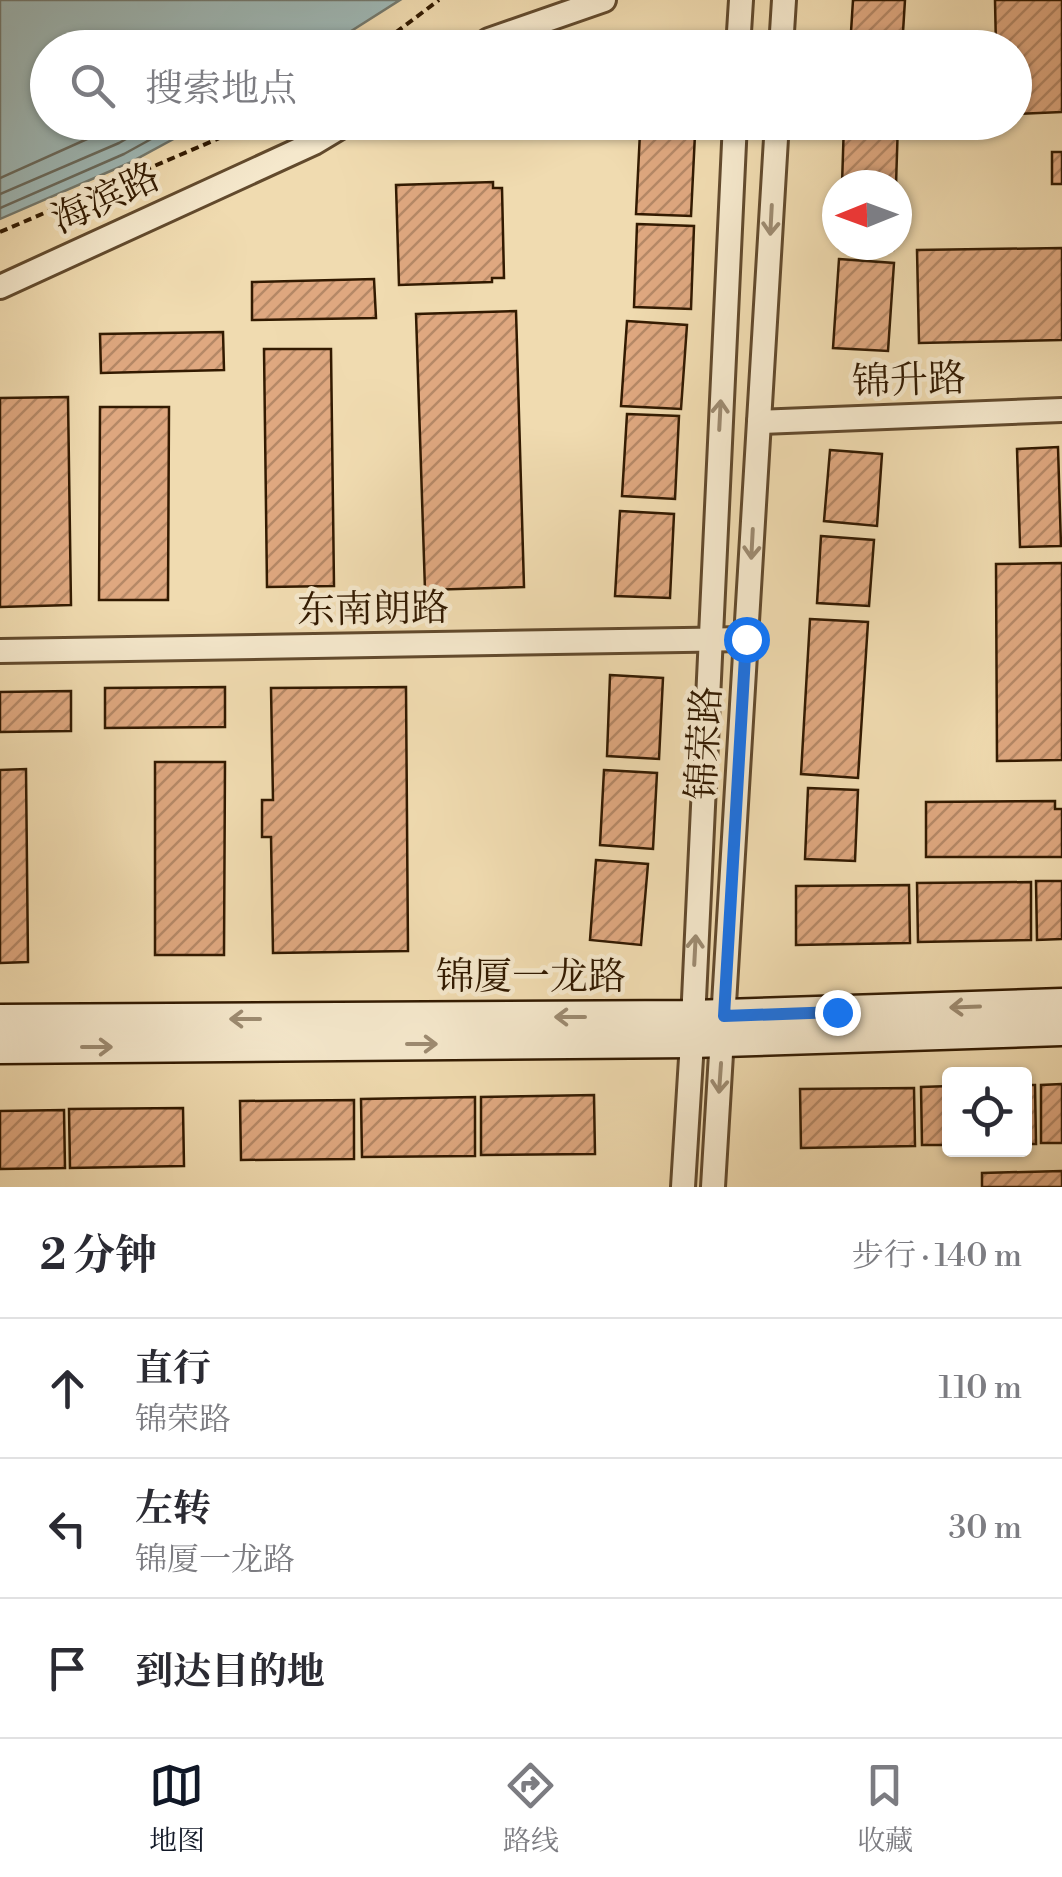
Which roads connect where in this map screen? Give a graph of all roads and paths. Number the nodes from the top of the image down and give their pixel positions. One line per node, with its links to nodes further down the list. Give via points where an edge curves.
1 (438, 0): 5 (path)
2 (604, 0): 6 (street)
3 (741, 0): 7 (street)
4 (784, 0): 8 (street)
5 (399, 30)
6 (518, 30)
7 (739, 30)
8 (782, 30)
9 (215, 140): 13 (path)
10 (319, 140): 14 (street, 海滨路)
11 (734, 140): 18 (street, 锦荣路, one-way to 11)
12 (776, 140): 16 (street, 锦荣路, one-way to 16)
13 (0, 232)
14 (0, 286)
15 (1062, 410): 16 (street, 锦升路)
16 (759, 422): 17 (street, 锦荣路, one-way to 17)
17 (746, 639): 18 (street, 东南朗路); 22 (street, 锦荣路)
18 (709, 640): 19 (street, 东南朗路); 22 (street, 锦荣路, one-way to 18)
19 (0, 651)
20 (1062, 1004): 22 (street, 锦厦一龙路, one-way to 22)
21 (0, 1020): 22 (street, 锦厦一龙路, one-way to 21)
22 (708, 1029): 23 (street, 锦厦一龙路); 24 (street, 锦厦一龙路, one-way to 22); 25 (street, 锦荣路); 26 (street, 锦荣路, one-way to 26)
23 (1062, 1030)
24 (0, 1048)
25 (683, 1187)
26 (713, 1187)

